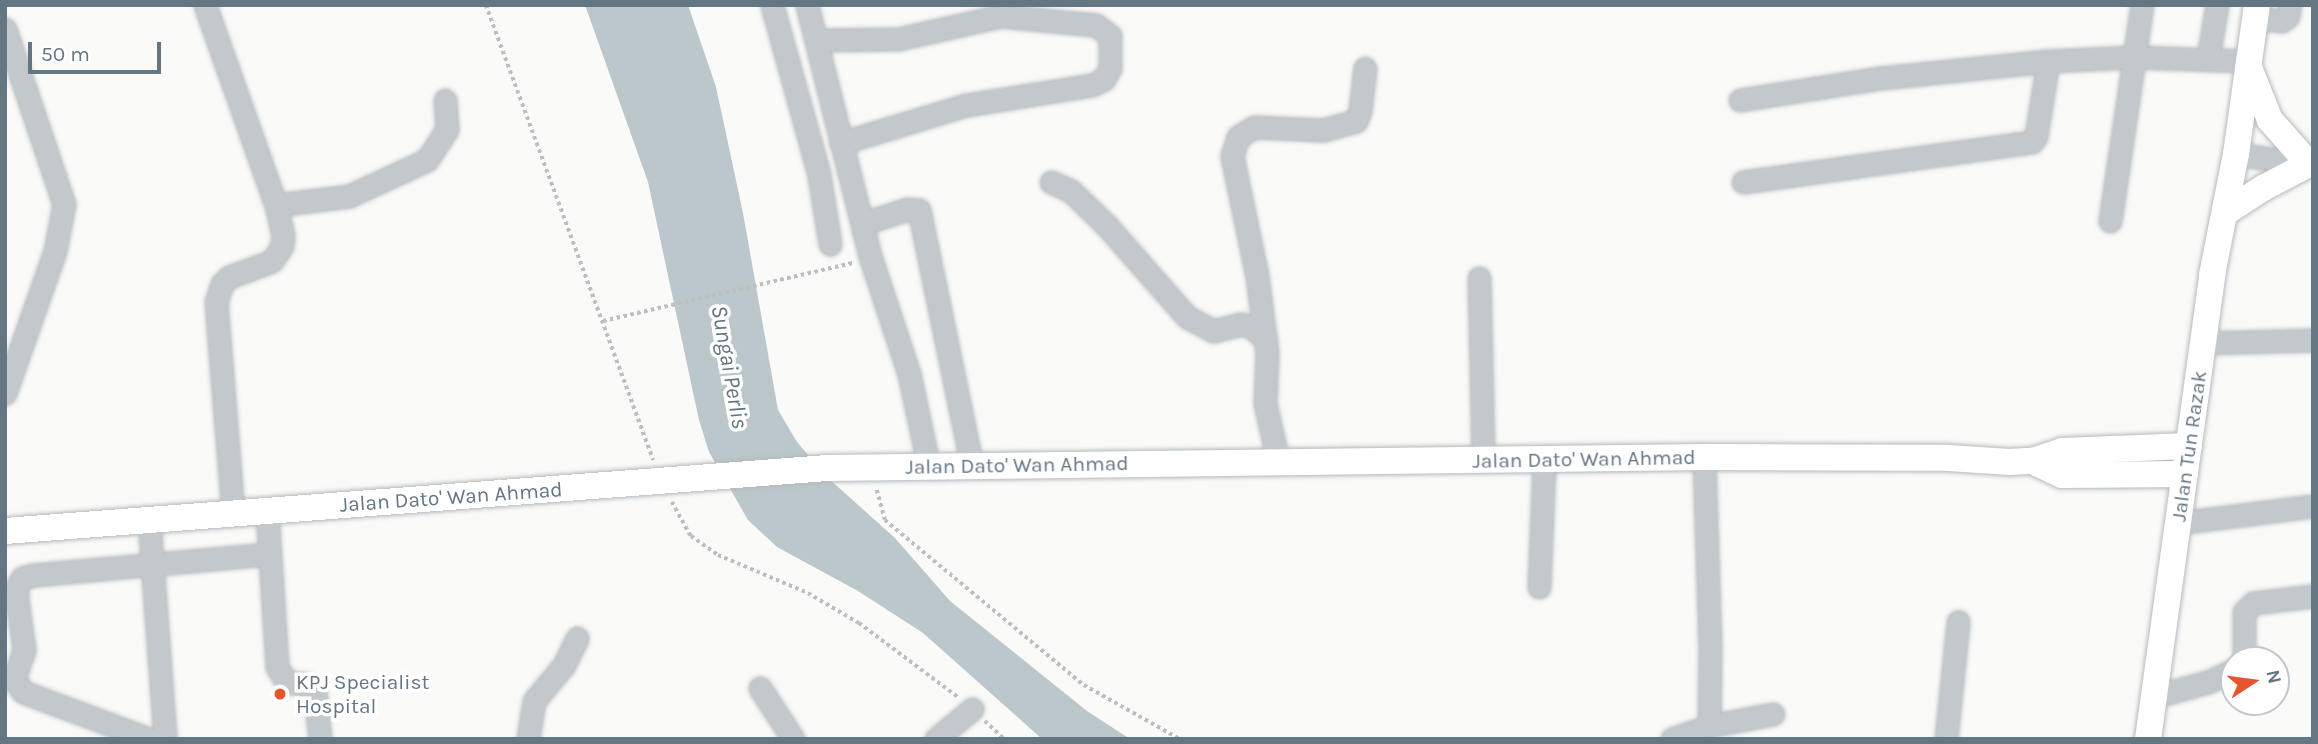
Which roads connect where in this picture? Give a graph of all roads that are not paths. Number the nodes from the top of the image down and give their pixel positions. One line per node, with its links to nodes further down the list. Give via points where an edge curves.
1 (205, 5): 22 (street)
2 (772, 5): 26 (street, via 819,175)
3 (807, 5): 9 (street)
4 (2142, 5): 10 (street)
5 (2217, 5): 11 (street)
6 (2290, 5): 7 (street, via 2282,21)
7 (2256, 12): 13 (main road, Jalan Tun Razak)
8 (5, 29): 31 (street, via 64,204 55,251)
9 (816, 40): 17 (street); 17 (street, via 898,39 1000,16 1096,25 1110,36 1110,68 1104,79 1092,85 966,105)
10 (2134, 57): 11 (street); 12 (street); 24 (street)
11 (2208, 58): 13 (street)
12 (2048, 61): 16 (street, via 1881,78); 21 (street, via 2032,142)
13 (2248, 61): 18 (main road, Jalan Tun Razak); 19 (main road, via 2270,120)
14 (1365, 68): 28 (street, via 1356,121 1323,130 1254,127 1238,138 1231,156)
15 (445, 100): 22 (street, via 447,129 427,160 349,196)
16 (1740, 100)
17 (841, 143): 25 (street)
18 (2236, 154): 19 (street); 23 (main road, Jalan Tun Razak)
19 (2311, 165): 23 (main road)
20 (1051, 182): 28 (street, via 1071,191 1107,226 1187,317 1213,331 1241,324 1252,327)
21 (1743, 182)
22 (276, 205): 43 (street, via 283,241 276,256 229,277 216,302)
23 (2226, 212): 30 (main road, Jalan Tun Razak)
24 (2110, 221)
25 (862, 224): 38 (street, via 909,374); 39 (street, via 907,209 919,210)
26 (830, 244)
27 (1479, 278): 34 (street)
28 (1266, 340): 35 (street, via 1265,403)
29 (2313, 340): 30 (street)
30 (2203, 343): 32 (main road, Jalan Tun Razak)
31 (5, 393)
32 (2189, 446): 37 (main road, via 2063,451); 40 (main road, Jalan Tun Razak)
33 (1704, 457): 36 (main road, Jalan Dato' Wan Ahmad); 37 (main road, Jalan Dato' Wan Ahmad); 59 (street)
34 (1483, 460): 35 (main road, Jalan Dato' Wan Ahmad); 36 (main road, Jalan Dato' Wan Ahmad)
35 (1278, 461): 39 (main road, Jalan Dato' Wan Ahmad)
36 (1544, 461): 49 (street)
37 (2032, 461): 40 (main road, via 2062,475)
38 (929, 467): 39 (main road, Jalan Dato' Wan Ahmad); 42 (main road, Jalan Dato' Wan Ahmad, via 827,468)
39 (972, 467)
40 (2185, 474): 45 (main road, Jalan Tun Razak)
41 (2313, 506): 45 (street)
42 (267, 511): 43 (main road, Jalan Dato' Wan Ahmad); 47 (street)
43 (233, 514): 44 (main road, Jalan Dato' Wan Ahmad)
44 (149, 520): 46 (main road, Jalan Dato' Wan Ahmad); 48 (street)
45 (2178, 523): 56 (main road, Jalan Tun Razak)
46 (5, 531)
47 (269, 554): 48 (street); 62 (street, via 276,667 284,678 305,684 315,693)
48 (150, 566): 60 (street, via 22,578 17,599 24,650 14,679 23,692); 61 (street)
49 (1539, 587)
50 (2313, 596): 53 (street, via 2253,603 2244,612)
51 (1958, 622): 67 (street)
52 (577, 638): 63 (street, via 565,665 534,701)
53 (2244, 646)
54 (2220, 676): 56 (street)
55 (760, 688): 64 (street)
56 (2153, 697): 68 (main road, Jalan Tun Razak)
57 (972, 709): 65 (street)
58 (1773, 714): 59 (street)
59 (1709, 726): 66 (street)
60 (149, 739)
61 (166, 739)
62 (320, 739)
63 (528, 739)
64 (793, 739)
65 (936, 739)
66 (1672, 739)
67 (1946, 739)
68 (2148, 739)

